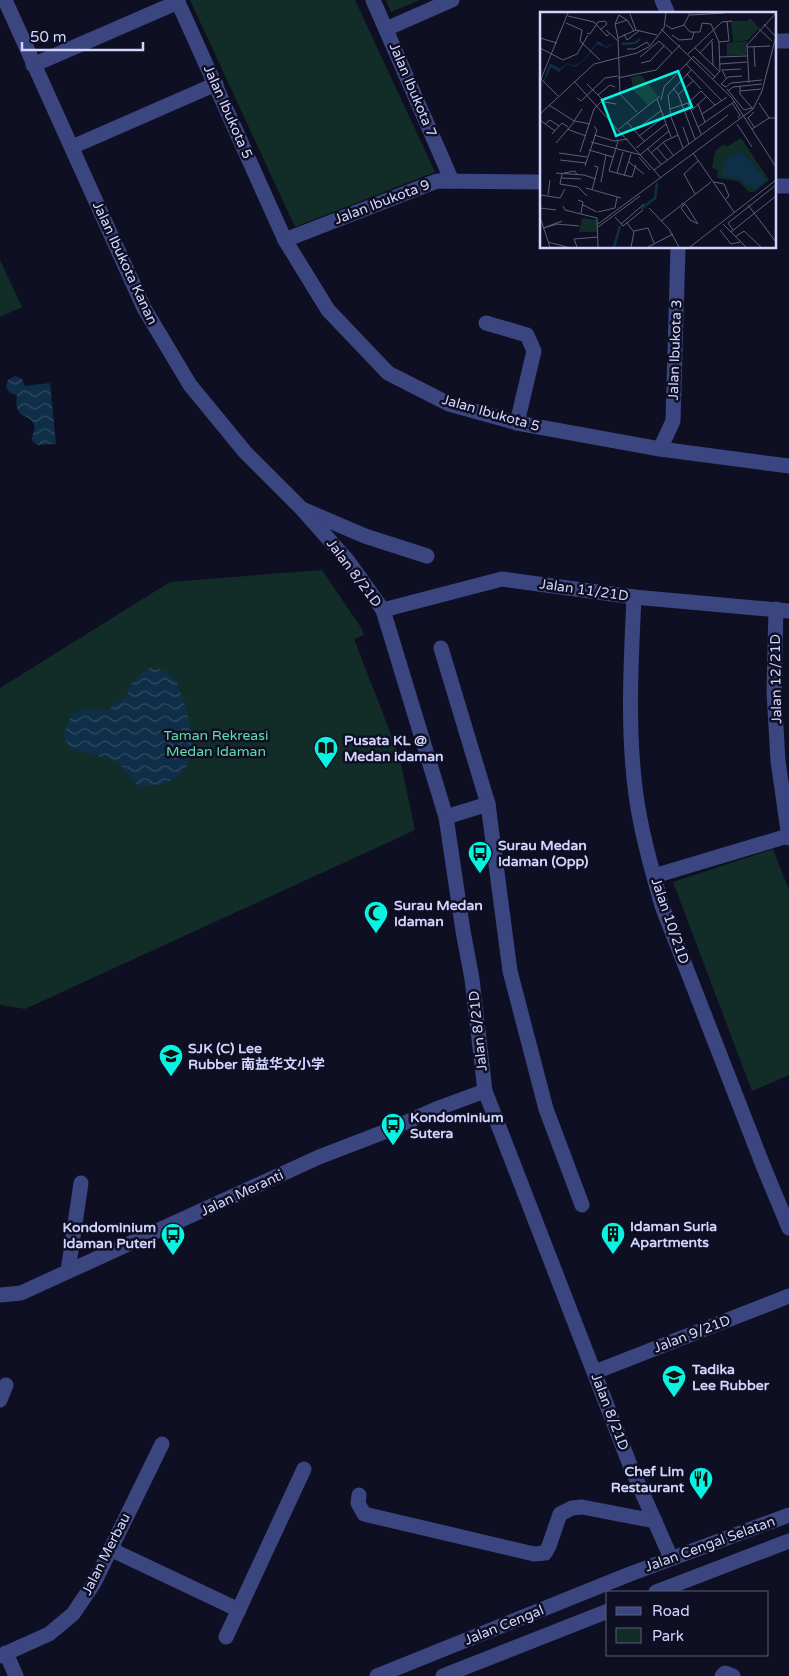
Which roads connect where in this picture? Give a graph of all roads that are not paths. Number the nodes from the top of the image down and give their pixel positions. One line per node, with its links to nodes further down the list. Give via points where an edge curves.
1 (5, 0): 10 (street, Jalan Ibukota Kanan)
2 (373, 0): 7 (street, Jalan Ibukota 7)
3 (452, 0): 7 (street)
4 (662, 0): 6 (street)
5 (177, 1): 10 (street); 11 (street, Jalan Ibukota 5)
6 (667, 12)
7 (386, 29): 13 (street, Jalan Ibukota 7)
8 (776, 41): 9 (street)
9 (789, 41)
10 (34, 65): 12 (street, Jalan Ibukota Kanan)
11 (216, 84): 12 (street); 17 (street, Jalan Ibukota 5)
12 (72, 147): 23 (street, Jalan Ibukota Kanan, via 144,308 190,385 245,452)
13 (452, 181): 14 (street, Jalan Ibukota 9); 17 (street, Jalan Ibukota 9, via 436,181)
14 (540, 182)
15 (776, 186): 16 (street)
16 (789, 186)
17 (286, 240): 20 (street, Jalan Ibukota 5, via 328,310 388,373 449,404)
18 (678, 249): 21 (street, Jalan Ibukota 3, via 673,421)
19 (486, 323): 20 (street, via 527,335 534,351)
20 (517, 423): 21 (street, Jalan Ibukota 5)
21 (660, 449): 22 (street, Jalan Ibukota 5)
22 (789, 466)
23 (302, 508): 24 (street, Jalan Ibukota Kanan, via 366,536); 26 (street, Jalan 8/21D, via 348,561)
24 (427, 556)
25 (634, 597): 26 (street, Jalan 11/21D, via 502,579); 27 (street, Jalan 11/21D); 32 (street, Jalan 10/21D, via 630,700 635,785)
26 (382, 610): 30 (street, Jalan 8/21D)
27 (782, 610): 31 (street, Jalan 12/21D, via 775,711 778,761)
28 (440, 648): 29 (street)
29 (487, 800): 30 (street); 35 (street, via 510,971 546,1108)
30 (445, 814): 33 (street, Jalan 8/21D, via 472,979)
31 (789, 837): 32 (street)
32 (654, 876): 36 (street, Jalan 10/21D, via 662,906)
33 (485, 1091): 37 (street, Jalan Meranti, via 319,1157); 40 (street, Jalan 8/21D)
34 (81, 1183): 37 (street)
35 (582, 1205)
36 (789, 1228)
37 (68, 1271): 38 (street, Jalan Meranti, via 21,1293)
38 (0, 1295)
39 (789, 1296): 40 (street, Jalan 9/21D)
40 (595, 1372): 47 (street, Jalan 8/21D)
41 (6, 1385): 42 (street)
42 (0, 1400)
43 (162, 1444): 49 (street, Jalan Merbau)
44 (304, 1469): 53 (street)
45 (359, 1495): 47 (street, via 358,1503 364,1514 534,1554 545,1553 560,1514 572,1508 582,1507)
46 (789, 1515): 50 (street, Jalan Cengal Selatan)
47 (655, 1521): 50 (street, Jalan 8/21D)
48 (789, 1541): 52 (street, Jalan Cengal Selatan)
49 (110, 1549): 53 (street); 56 (street, Jalan Merbau, via 94,1583 73,1614 49,1634)
50 (671, 1558): 51 (street, Jalan Cengal Selatan)
51 (630, 1574): 58 (street, Jalan Cengal)
52 (659, 1591)
53 (239, 1610): 55 (street)
54 (606, 1612): 59 (street, Jalan Cengal)
55 (226, 1637)
56 (3, 1654): 57 (street)
57 (16, 1676)
58 (377, 1676)
59 (443, 1676)
60 (722, 1676): 61 (street, via 724,1673)
61 (733, 1676)

